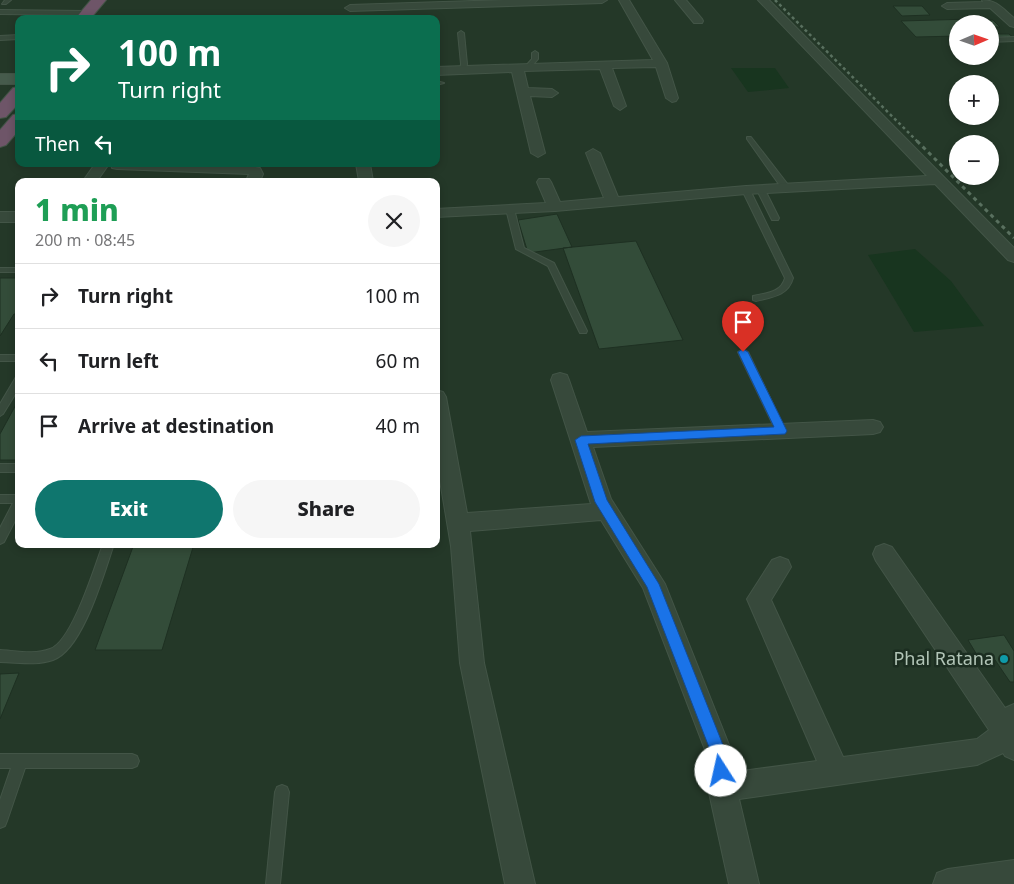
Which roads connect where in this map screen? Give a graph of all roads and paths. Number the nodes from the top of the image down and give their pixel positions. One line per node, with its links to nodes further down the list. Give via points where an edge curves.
1 (602, 0): 5 (street)
2 (624, 0): 24 (street)
3 (680, 0): 16 (street)
4 (763, 0): 46 (street)
5 (520, 1): 6 (street)
6 (450, 2): 7 (street)
7 (412, 3): 11 (street)
8 (990, 3): 9 (street); 17 (street)
9 (947, 6)
10 (105, 7): 15 (highway)
11 (350, 9)
12 (0, 12): 13 (lane)
13 (53, 13): 14 (lane)
14 (74, 15)
15 (87, 15)
16 (698, 21)
17 (1014, 24)
18 (461, 33): 27 (lane)
19 (15, 37): 20 (lane)
20 (0, 38)
21 (1014, 39): 22 (lane)
22 (999, 40)
23 (535, 53): 26 (lane, via 535,59)
24 (661, 63): 25 (street); 33 (street)
25 (605, 65): 26 (street); 34 (street)
26 (522, 68): 27 (street); 31 (street)
27 (463, 70): 28 (street)
28 (440, 71)
29 (15, 79): 30 (street)
30 (0, 80)
31 (524, 92): 32 (street); 38 (street)
32 (552, 93)
33 (672, 98)
34 (620, 106)
35 (15, 123): 37 (highway)
36 (749, 138): 48 (lane)
37 (0, 140)
38 (538, 153)
39 (593, 153): 50 (street)
40 (100, 167): 43 (street)
41 (143, 167): 44 (street)
42 (170, 167): 45 (street, via 250,170 255,171)
43 (92, 178)
44 (137, 178)
45 (254, 178)
46 (938, 180): 48 (street); 57 (street)
47 (544, 182): 51 (street)
48 (786, 188): 49 (street)
49 (753, 190): 50 (street); 56 (lane); 60 (lane, via 789,278 782,291)
50 (613, 202): 51 (street)
51 (555, 207): 52 (street)
52 (510, 209): 53 (street); 61 (lane, via 520,249 551,266)
53 (440, 213)
54 (0, 217): 55 (street)
55 (15, 217)
56 (775, 218)
57 (1014, 257)
58 (0, 270): 59 (lane)
59 (15, 270)
60 (756, 298)
61 (583, 331)
62 (743, 352): 70 (lane)
63 (0, 358): 64 (lane)
64 (15, 358)
65 (560, 380): 71 (street)
66 (15, 386): 67 (lane)
67 (0, 412)
68 (440, 420): 78 (street)
69 (874, 427): 70 (street)
70 (781, 431): 71 (street)
71 (581, 440): 77 (street)
72 (0, 468): 73 (lane)
73 (15, 468)
74 (0, 500): 75 (lane)
75 (15, 501)
76 (15, 509): 79 (lane)
77 (607, 511): 78 (street); 89 (street, via 653,584 720,755)
78 (458, 523): 94 (street, via 472,663)
79 (0, 539)
80 (106, 548): 83 (lane, via 75,631 65,647 57,653 41,656)
81 (884, 554): 84 (street)
82 (780, 567): 88 (street, via 758,599)
83 (0, 656)
84 (1010, 731): 88 (street, via 991,748 977,752)
85 (0, 761): 86 (lane)
86 (20, 761): 87 (lane); 91 (lane)
87 (132, 761)
88 (836, 772): 89 (street)
89 (722, 788): 95 (street)
90 (282, 792): 93 (lane)
91 (0, 821)
92 (1014, 875): 96 (street)
93 (274, 884)
94 (520, 884)
95 (744, 884)
96 (948, 884)

